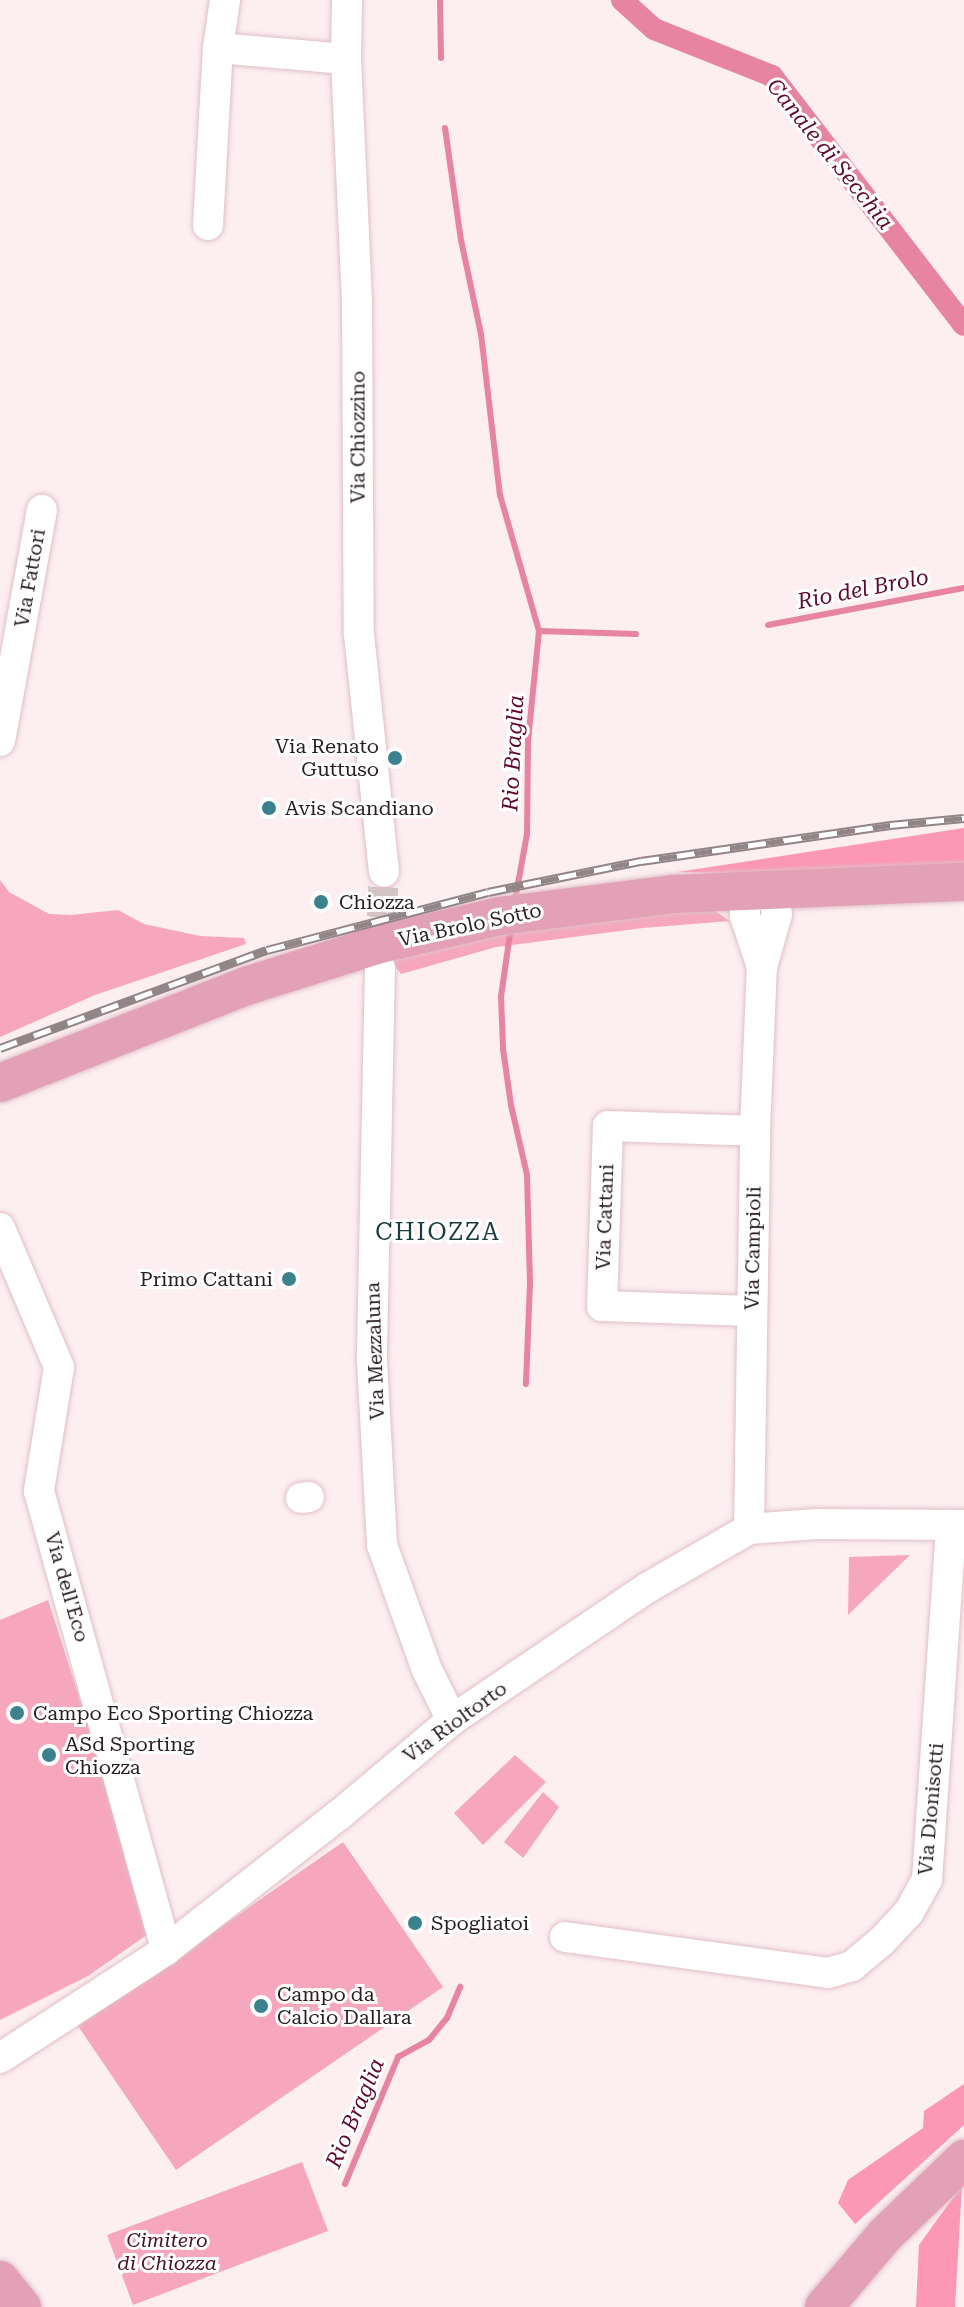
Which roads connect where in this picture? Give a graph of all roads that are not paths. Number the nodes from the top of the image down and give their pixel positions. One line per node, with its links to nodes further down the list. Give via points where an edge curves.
1 (225, 0): 3 (street)
2 (347, 0): 4 (street, Via Chiozzino)
3 (218, 48): 4 (street); 5 (street)
4 (346, 59): 8 (street, Via Chiozzino, via 357,303 359,634)
5 (208, 225)
6 (42, 510): 7 (street, Via Fattori)
7 (0, 741)
8 (384, 872)
9 (964, 882): 10 (main road, Via Brolo Sotto)
10 (817, 890): 11 (main road, Via Brolo Sotto); 13 (street, via 794,907)
11 (759, 892): 12 (main road, Via Brolo Sotto); 13 (street, Via Campioli)
12 (700, 893): 13 (street, via 729,912); 15 (main road, Via Brolo Sotto, via 513,913 380,944 246,986)
13 (761, 946): 16 (street, Via Campioli)
14 (380, 968): 21 (street, Via Mezzaluna, via 372,1360 382,1545 427,1670)
15 (0, 1083)
16 (755, 1131): 18 (street, Via Campioli); 18 (street, Via Cattani, via 608,1126 602,1306)
17 (0, 1228): 23 (street, Via dell'Eco, via 59,1367 39,1491)
18 (751, 1311): 20 (street, Via Campioli)
19 (958, 1525): 20 (street, Via Rioltorto); 22 (street, Via Dionisotti, via 927,1880 890,1932 852,1966 828,1973)
20 (749, 1529): 21 (street, Via Rioltorto, via 647,1588)
21 (452, 1720): 23 (street, Via Rioltorto)
22 (565, 1937)
23 (166, 1950): 24 (street, Via Rioltorto)
24 (0, 2058)
25 (964, 2159): 28 (main road, via 885,2235)
26 (0, 2280): 27 (main road)
27 (22, 2307)
28 (824, 2307)

